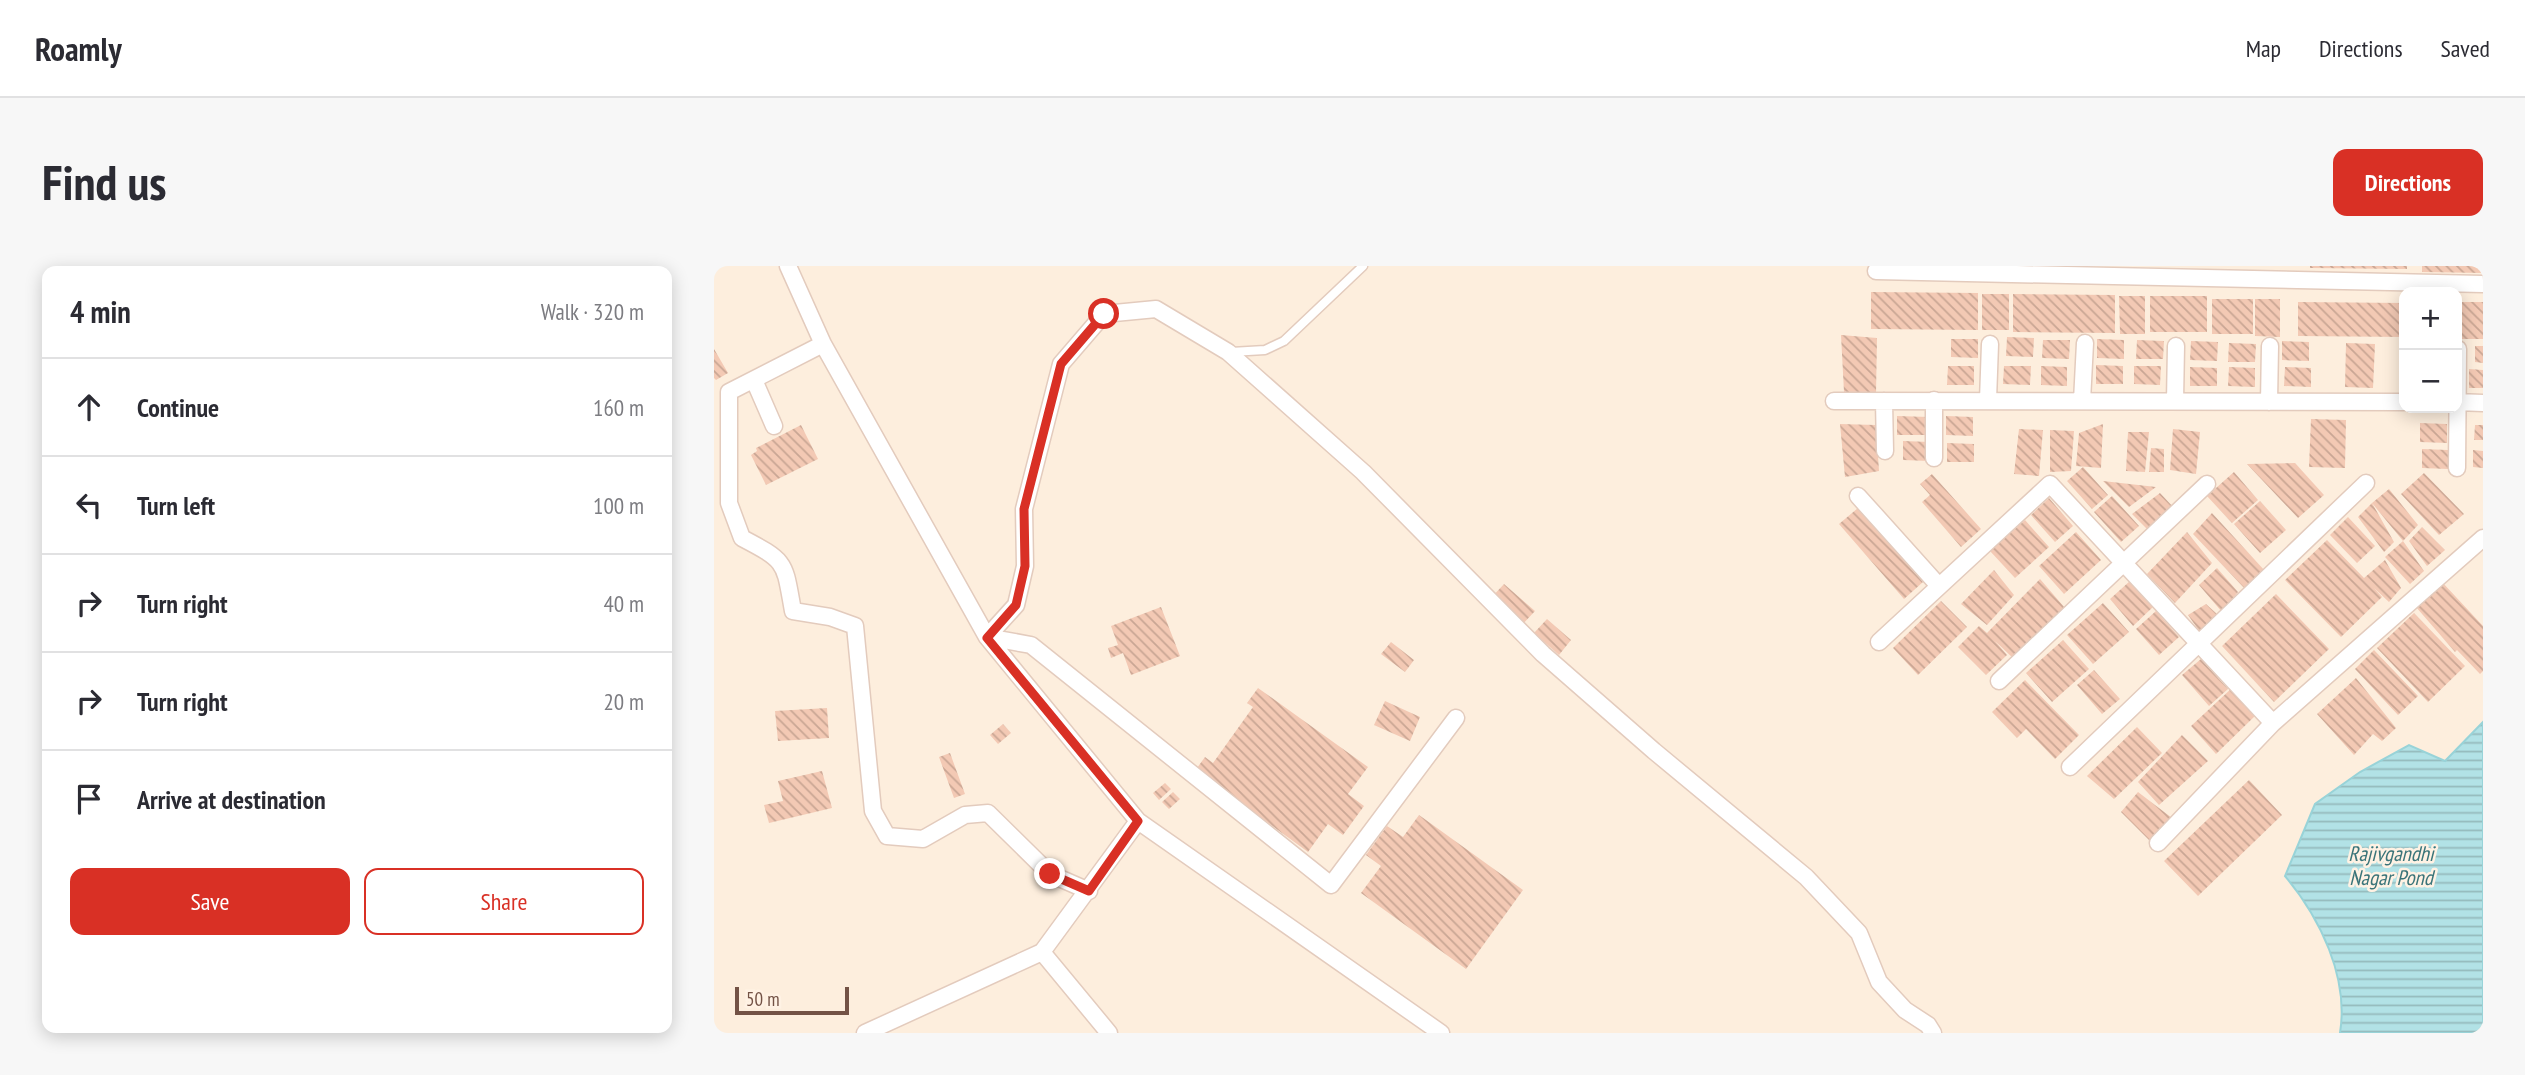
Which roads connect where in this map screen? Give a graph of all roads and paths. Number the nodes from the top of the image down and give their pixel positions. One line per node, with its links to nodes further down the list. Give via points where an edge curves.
1 (788, 266): 6 (street)
2 (1363, 266): 10 (lane, via 1284,341 1265,351)
3 (1876, 271): 4 (street)
4 (2483, 284)
5 (2085, 343): 16 (street)
6 (823, 344): 11 (street); 33 (street)
7 (1990, 344): 13 (street)
8 (2176, 346): 17 (street)
9 (2270, 346): 18 (street)
10 (1228, 352): 33 (street, via 1156,309 1104,314 1061,364 1024,509 1025,566 1016,605); 47 (street, via 1363,472 1543,654 1805,877 1859,933 1879,982)
11 (754, 380): 23 (street); 42 (street, via 729,392 729,503 742,538 775,555 784,565 793,611 855,626 873,811 887,836 923,838 965,815 988,813 1050,874)
12 (1934, 400): 13 (street); 15 (street); 25 (street)
13 (1988, 400): 16 (street)
14 (1834, 401): 15 (street)
15 (1884, 401): 24 (street)
16 (2082, 401): 17 (street)
17 (2175, 401): 18 (street)
18 (2269, 402): 19 (street)
19 (2399, 402)
20 (2462, 402): 21 (street)
21 (2483, 403)
22 (2457, 413): 26 (street)
23 (774, 426)
24 (1885, 451)
25 (1934, 458)
26 (2457, 468)
27 (2367, 483): 35 (street)
28 (2207, 484): 31 (street)
29 (1858, 496): 32 (street)
30 (2483, 538): 38 (street)
31 (2124, 563): 32 (street, via 2050,484); 35 (street); 36 (street)
32 (1939, 586): 34 (street)
33 (987, 638): 37 (street, via 1031,645 1331,885); 40 (street)
34 (1879, 642)
35 (2199, 643): 38 (street); 39 (street)
36 (1999, 681)
37 (1456, 718)
38 (2273, 723): 41 (street)
39 (2070, 767)
40 (1138, 821): 42 (street); 46 (street)
41 (2158, 843)
42 (1089, 891): 43 (street)
43 (1042, 953): 44 (street); 45 (street)
44 (865, 1033)
45 (1108, 1033)
46 (1441, 1033)
47 (1933, 1033)

